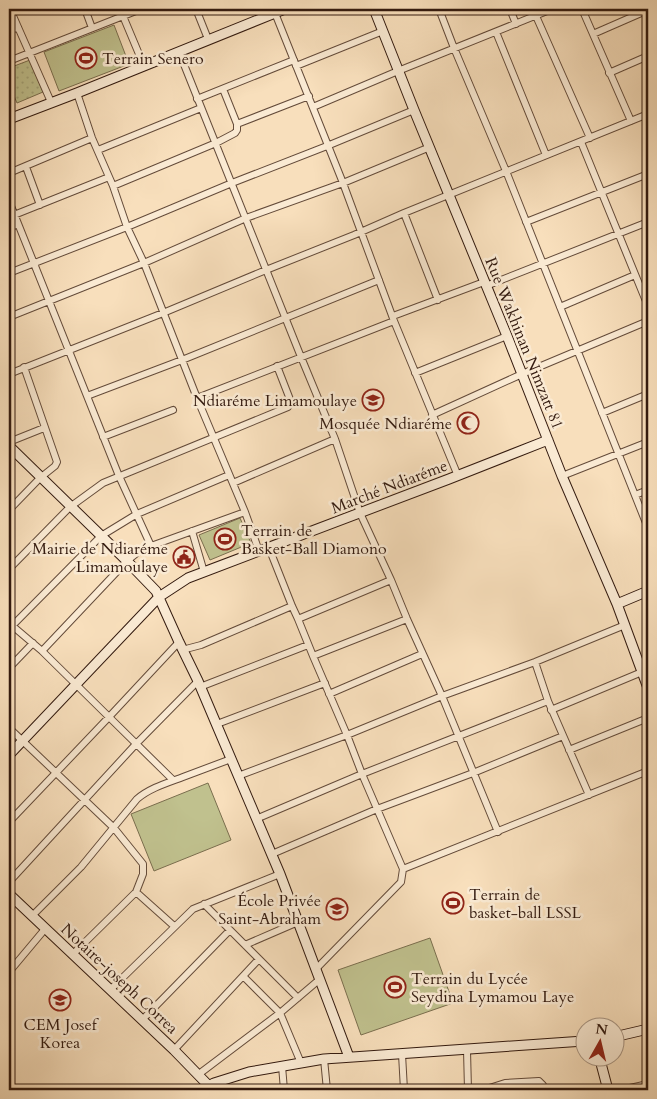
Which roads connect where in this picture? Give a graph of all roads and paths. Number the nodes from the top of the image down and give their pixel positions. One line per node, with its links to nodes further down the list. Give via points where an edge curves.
1 (10, 9): 16 (street)
2 (85, 9): 17 (street)
3 (141, 9): 13 (street)
4 (196, 9): 22 (street)
5 (285, 9): 12 (street)
6 (374, 9): 19 (street, Rue Wakhinan Nimzatt 81)
7 (439, 9): 23 (street)
8 (510, 9): 15 (street)
9 (552, 9): 14 (street)
10 (582, 9): 21 (street)
11 (648, 10): 21 (street)
12 (275, 12): 22 (street); 28 (street)
13 (123, 16): 17 (street); 29 (street)
14 (536, 16): 15 (street); 45 (street)
15 (516, 24): 20 (street)
16 (18, 27): 18 (street); 25 (street)
17 (92, 28): 25 (street)
18 (9, 30)
19 (383, 31): 28 (street); 30 (street, Rue Wakhinan Nimzatt 81)
20 (496, 32): 23 (street); 51 (street)
21 (593, 34): 31 (street)
22 (208, 39): 24 (street)
23 (454, 48): 30 (street); 53 (street)
24 (179, 52): 29 (street); 35 (street)
25 (30, 53): 27 (street); 36 (street)
26 (648, 56): 31 (street)
27 (9, 61)
28 (295, 63): 32 (street); 34 (street)
29 (144, 66): 33 (street)
30 (398, 71): 37 (street); 39 (street, Rue Wakhinan Nimzatt 81)
31 (609, 73): 42 (street)
32 (223, 89): 35 (street); 43 (street)
33 (77, 93): 36 (street); 44 (street)
34 (309, 96): 37 (street); 43 (street)
35 (197, 99): 38 (street)
36 (51, 102): 41 (street)
37 (313, 107): 48 (street)
38 (201, 108): 47 (street); 50 (street)
39 (414, 110): 48 (street); 49 (street, Rue Wakhinan Nimzatt 81)
40 (648, 114): 42 (street)
41 (9, 118)
42 (631, 121): 45 (street)
43 (237, 124): 47 (street, via 235,133)
44 (92, 138): 50 (street); 52 (street)
45 (590, 138): 46 (street)
46 (581, 142): 51 (street); 60 (street)
47 (216, 143): 57 (street); 59 (street)
48 (328, 146): 57 (street); 58 (street)
49 (430, 147): 58 (street); 61 (street, Rue Wakhinan Nimzatt 81)
50 (98, 150): 56 (street)
51 (546, 155): 53 (street)
52 (26, 167): 54 (street); 63 (street)
53 (506, 171): 61 (street); 67 (street)
54 (9, 173)
55 (648, 174): 60 (street)
56 (109, 177): 59 (street); 63 (street)
57 (232, 182): 66 (street); 70 (street)
58 (343, 183): 66 (street); 72 (street)
59 (113, 186): 70 (street)
60 (602, 192): 67 (street); 73 (street)
61 (449, 194): 64 (street); 81 (street, Rue Wakhinan Nimzatt 81)
62 (9, 201): 65 (street)
63 (40, 205): 65 (street)
64 (404, 213): 72 (street); 82 (street)
65 (14, 215): 69 (street)
66 (246, 218): 75 (street); 77 (street)
67 (526, 222): 76 (street)
68 (648, 222): 73 (street)
69 (18, 224): 71 (street); 74 (street)
70 (127, 227): 74 (street); 75 (street)
71 (9, 228)
72 (361, 231): 77 (street); 80 (street)
73 (618, 234): 76 (street); 79 (street)
74 (33, 263): 78 (street); 83 (street)
75 (144, 263): 83 (street); 86 (street)
76 (542, 264): 81 (street); 85 (street)
77 (266, 270): 86 (street); 88 (street)
78 (9, 273)
79 (635, 275): 84 (street); 85 (street)
80 (379, 280): 88 (street); 89 (street)
81 (485, 284): 82 (street); 91 (street, Rue Wakhinan Nimzatt 81)
82 (438, 300): 89 (street)
83 (49, 301): 87 (street); 92 (street)
84 (648, 306)
85 (560, 307): 93 (street)
86 (163, 313): 92 (street); 95 (street)
87 (9, 317)
88 (286, 318): 94 (street); 95 (street)
89 (393, 319): 94 (street); 98 (street)
90 (648, 321): 93 (street)
91 (507, 336): 98 (street); 100 (street, Rue Wakhinan Nimzatt 81)
92 (69, 351): 97 (street); 102 (street)
93 (578, 351): 100 (street); 105 (street)
94 (300, 357): 96 (street); 110 (street)
95 (182, 360): 102 (street); 103 (street)
96 (277, 366): 103 (street); 109 (street, via 290,406)
97 (24, 367): 99 (street); 107 (street)
98 (415, 373): 106 (street)
99 (9, 374)
100 (522, 374): 106 (street); 111 (street, Rue Wakhinan Nimzatt 81)
101 (648, 394): 105 (street)
102 (87, 396): 108 (street)
103 (197, 398): 109 (street)
104 (173, 410): 108 (street)
105 (602, 412): 114 (street)
106 (432, 415): 117 (street)
107 (44, 428): 113 (street); 119 (street, via 56,462)
108 (103, 437): 116 (street)
109 (213, 438): 115 (street); 116 (street)
110 (335, 440): 120 (street); 126 (street)
111 (548, 440): 117 (street, Marché Ndiaréme); 118 (street, Rue Wakhinan Nimzatt 81)
112 (648, 442): 114 (street)
113 (10, 448): 119 (street)
114 (619, 454): 118 (street); 122 (street)
115 (229, 475): 120 (street); 127 (street)
116 (119, 476): 123 (street, via 103,483); 127 (street)
117 (458, 476): 126 (street, Marché Ndiaréme)
118 (562, 476): 140 (street, Rue Wakhinan Nimzatt 81)
119 (40, 478): 123 (street); 124 (street)
120 (233, 483): 125 (street)
121 (648, 490): 122 (street)
122 (635, 496): 128 (street)
123 (70, 507): 130 (street); 135 (street)
124 (9, 510)
125 (245, 512): 129 (street); 133 (street)
126 (360, 513): 132 (street, Marché Ndiaréme); 137 (street)
127 (137, 514): 130 (street); 131 (street)
128 (648, 528)
129 (192, 531): 131 (street); 136 (street)
130 (101, 536): 134 (street); 144 (street)
131 (151, 546): 134 (street)
132 (269, 548): 133 (street, Marché Ndiaréme); 141 (street)
133 (259, 552): 136 (street, Marché Ndiaréme)
134 (127, 561): 139 (street); 149 (street)
135 (9, 568)
136 (204, 572): 139 (street, Marché Ndiaréme)
137 (392, 580): 142 (street); 143 (street)
138 (648, 591): 140 (street)
139 (159, 597): 148 (street); 156 (street, Marché Ndiaréme)
140 (617, 604): 145 (street, Rue Wakhinan Nimzatt 81)
141 (292, 606): 142 (street); 148 (street, via 201,645)
142 (298, 619): 147 (street)
143 (406, 619): 150 (street); 151 (street)
144 (10, 624): 146 (street)
145 (625, 625): 152 (street); 154 (street, Rue Wakhinan Nimzatt 81)
146 (33, 644): 149 (street); 153 (street)
147 (308, 645): 151 (street); 157 (street)
148 (180, 646): 157 (street); 163 (street)
149 (42, 651): 156 (street)
150 (422, 654): 159 (street); 160 (street)
151 (313, 656): 155 (street)
152 (535, 662): 160 (street); 161 (street)
153 (9, 668)
154 (642, 672): 158 (street, Rue Wakhinan Nimzatt 81); 162 (street)
155 (325, 683): 159 (street); 165 (street)
156 (75, 684): 163 (street); 170 (street, Marché Ndiaréme)
157 (199, 684): 165 (street); 171 (street)
158 (648, 688)
159 (329, 694): 167 (street)
160 (442, 696): 167 (street); 168 (street)
161 (548, 700): 162 (street); 168 (street)
162 (552, 710): 169 (street)
163 (110, 717): 171 (street); 176 (street)
164 (648, 718): 172 (street)
165 (216, 724): 174 (street)
166 (9, 728): 170 (street)
167 (347, 735): 178 (street); 179 (street)
168 (458, 736): 177 (street); 178 (street)
169 (563, 736): 172 (street); 177 (street)
170 (22, 741): 173 (street, Marché Ndiaréme); 176 (street)
171 (136, 744): 180 (street); 182 (street)
172 (569, 750): 181 (street)
173 (9, 755)
174 (231, 759): 179 (street); 180 (street)
175 (648, 772): 181 (street)
176 (56, 773): 182 (street); 185 (street)
177 (473, 773): 183 (street); 187 (street)
178 (362, 774): 183 (street); 184 (street)
179 (238, 776): 184 (street)
180 (172, 780): 186 (street, via 137,799)
181 (589, 795): 187 (street)
182 (84, 800): 186 (street); 191 (street)
183 (377, 809): 188 (street); 189 (street)
184 (256, 819): 188 (street)
185 (9, 822)
186 (114, 828): 192 (street, via 143,864 144,874); 195 (street)
187 (498, 832): 189 (street)
188 (272, 854): 190 (street)
189 (403, 869): 204 (street, via 401,882)
190 (280, 874): 194 (street); 196 (street)
191 (9, 882)
192 (136, 892): 197 (street); 201 (street)
193 (9, 894): 195 (street, Notaire-joseph Correa)
194 (204, 904): 197 (street); 199 (street)
195 (32, 916): 198 (street, Notaire-joseph Correa)
196 (298, 922): 200 (street); 204 (street)
197 (174, 926): 208 (street)
198 (45, 929): 201 (street, Notaire-joseph Correa); 203 (street)
199 (230, 930): 200 (street); 211 (street)
200 (245, 945): 202 (street)
201 (72, 955): 208 (street, Notaire-joseph Correa)
202 (259, 959): 206 (street); 209 (street)
203 (11, 964): 205 (street)
204 (316, 969): 207 (street)
205 (9, 972)
206 (243, 976): 210 (street); 215 (street)
207 (320, 979): 209 (street); 218 (street)
208 (110, 990): 211 (street, Notaire-joseph Correa)
209 (298, 998): 210 (street)
210 (280, 1013): 220 (street); 223 (street)
211 (142, 1020): 215 (street, Notaire-joseph Correa)
212 (648, 1029): 213 (street)
213 (624, 1034)
214 (574, 1043): 216 (street)
215 (174, 1050): 223 (street, Notaire-joseph Correa)
216 (467, 1050): 217 (street); 230 (street)
217 (402, 1054): 218 (street); 229 (street)
218 (349, 1057): 219 (street)
219 (324, 1060): 220 (street); 228 (street)
220 (301, 1063): 221 (street)
221 (282, 1066): 225 (street, via 249,1072); 227 (street)
222 (601, 1066): 233 (street)
223 (199, 1074): 225 (street, Notaire-joseph Correa)
224 (648, 1084): 234 (street)
225 (208, 1086): 226 (street)
226 (226, 1090)
227 (284, 1090)
228 (327, 1090)
229 (404, 1090)
230 (468, 1090)
231 (483, 1090): 232 (street, via 505,1083 539,1081)
232 (544, 1090)
233 (608, 1090)
234 (621, 1090)

